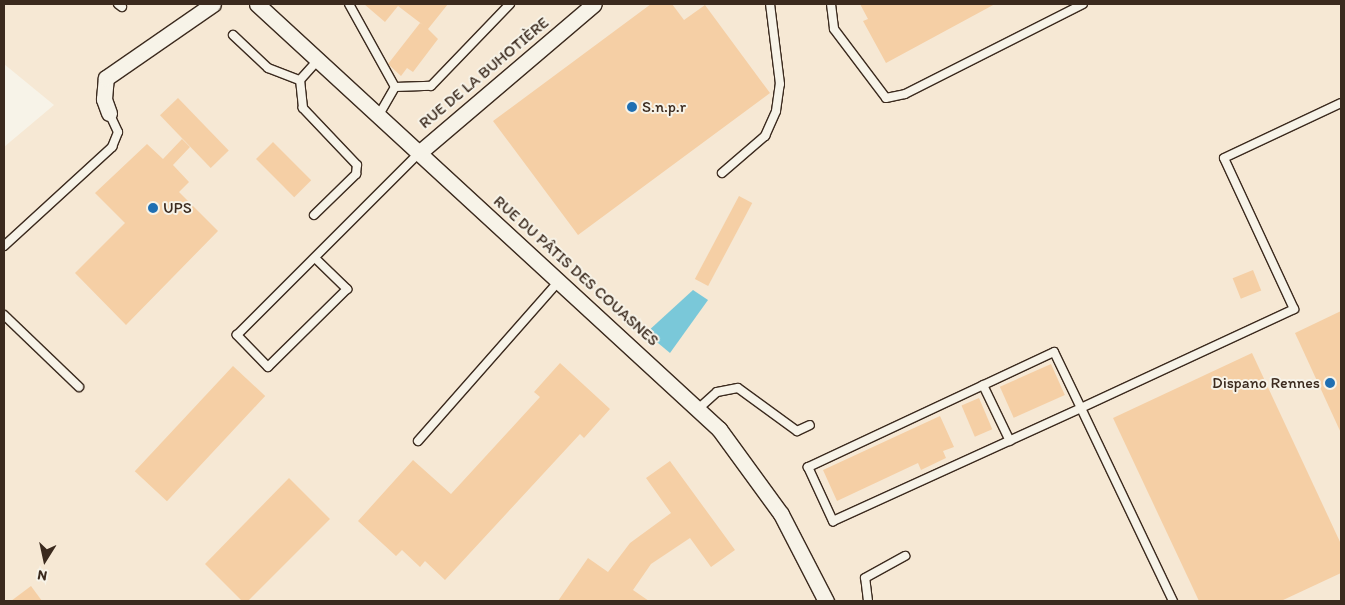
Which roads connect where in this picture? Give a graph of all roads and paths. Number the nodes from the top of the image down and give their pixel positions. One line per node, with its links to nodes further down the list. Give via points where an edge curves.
1 (212, 4): 14 (street, via 106,78 103,92)
2 (257, 4): 10 (street, RUE DU PÂTIS DES COUASNES)
3 (349, 4): 12 (lane)
4 (510, 4): 12 (lane, via 431,86)
5 (594, 4): 16 (street, RUE DE LA BUHOTIÈRE)
6 (770, 4): 17 (lane, via 780,84 776,111 765,136)
7 (831, 4): 8 (lane, via 834,30 886,98 905,94)
8 (1083, 4)
9 (233, 34): 11 (lane, via 268,68)
10 (318, 60): 11 (lane); 15 (street, RUE DU PÂTIS DES COUASNES)
11 (300, 80): 18 (lane, via 303,108 357,165 356,174)
12 (394, 87): 15 (lane)
13 (1341, 104): 25 (lane, via 1224,158 1294,309)
14 (109, 113): 19 (lane, via 118,132 112,146)
15 (379, 115): 16 (street, RUE DU PÂTIS DES COUASNES)
16 (420, 152): 20 (lane); 21 (street, RUE DU PÂTIS DES COUASNES)
17 (722, 173)
18 (314, 215)
19 (4, 246)
20 (315, 258): 20 (lane, via 237,335 268,366 346,289)
21 (559, 281): 26 (street, RUE DU PÂTIS DES COUASNES); 28 (lane)
22 (4, 315): 24 (lane)
23 (984, 385): 25 (lane, via 1054,352); 29 (lane); 29 (lane, via 808,467 833,521)
24 (79, 387)
25 (1081, 408): 29 (lane); 33 (lane)
26 (698, 409): 27 (lane, via 717,392 738,388 797,431); 31 (street, RUE DU PÂTIS DES COUASNES, via 752,471 802,549)
27 (810, 425)
28 (418, 441)
29 (1010, 441)
30 (905, 556): 32 (lane, via 865,578)
31 (826, 601)
32 (868, 601)
33 (1173, 601)

